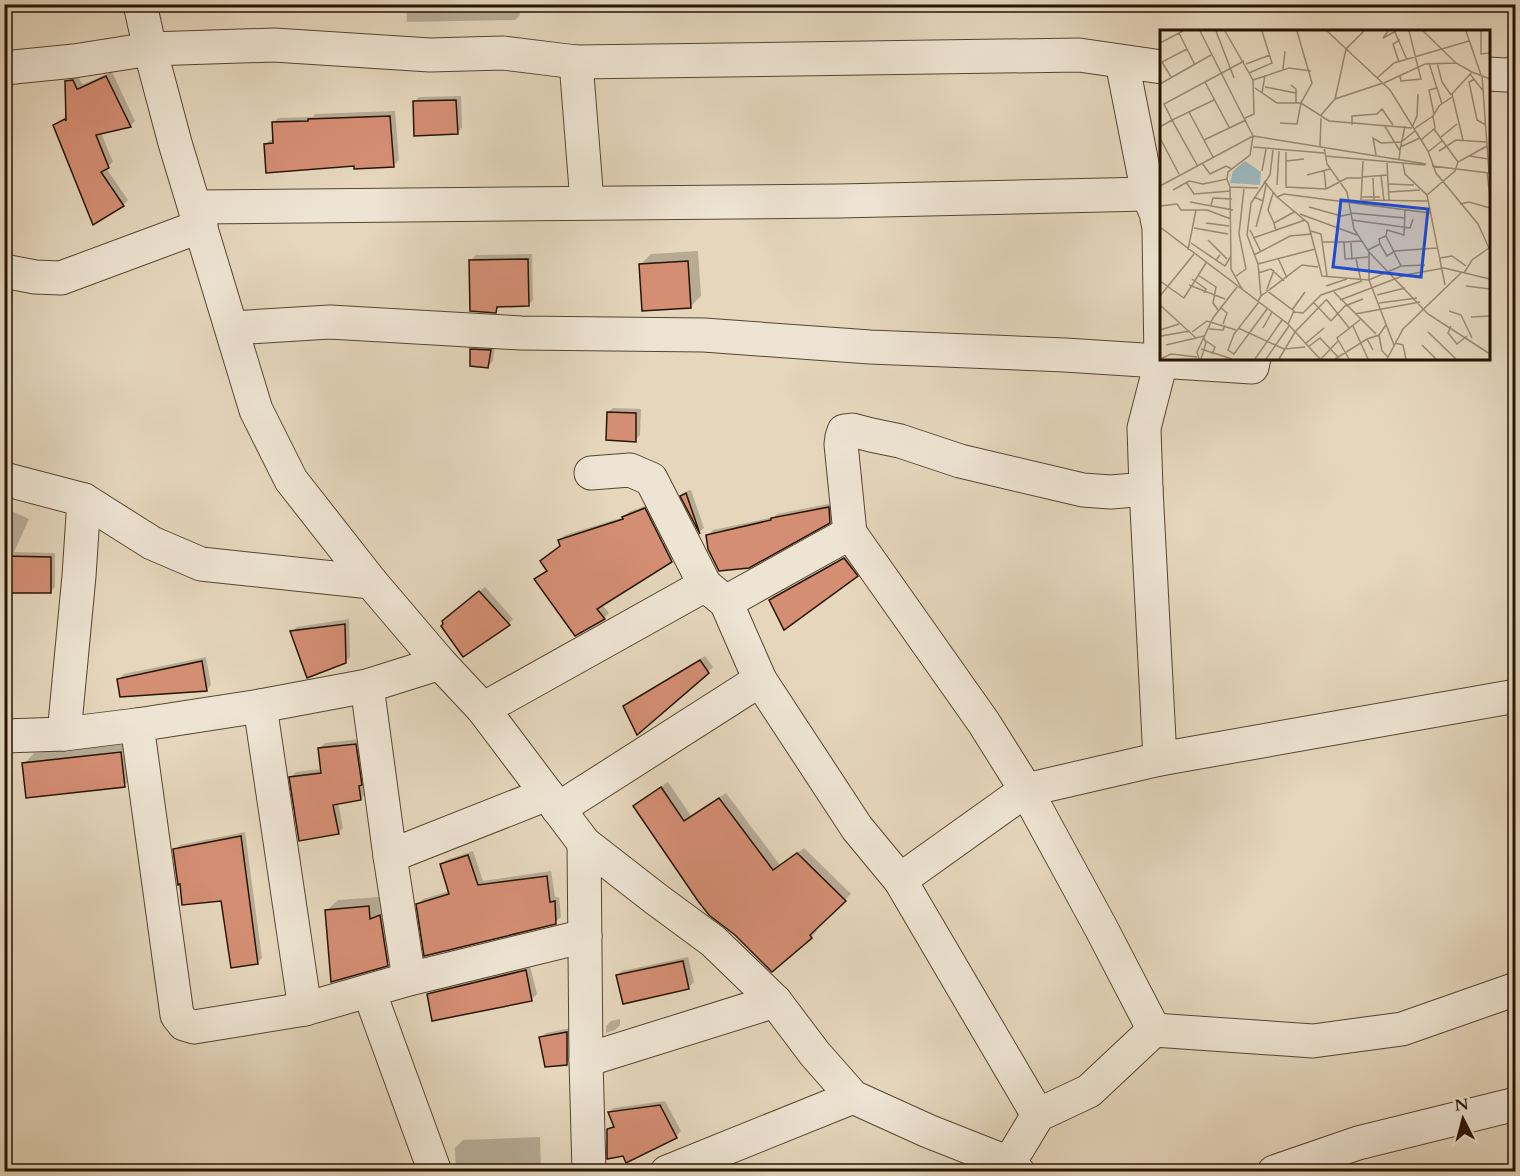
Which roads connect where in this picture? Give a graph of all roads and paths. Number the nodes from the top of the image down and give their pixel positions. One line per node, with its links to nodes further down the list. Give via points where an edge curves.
1 (140, 4): 2 (street)
2 (150, 49): 3 (street, via 274,45 430,55 503,53); 6 (street); 11 (street)
3 (576, 62): 4 (street, via 1079,55); 10 (street)
4 (1122, 62): 5 (street); 9 (street)
5 (1160, 67)
6 (4, 68)
7 (1490, 74): 8 (street)
8 (1515, 74)
9 (1148, 194): 10 (street); 13 (street, via 1159,228)
10 (587, 202): 11 (street)
11 (198, 217): 12 (street, via 61,278); 14 (street)
12 (4, 271)
13 (1160, 295)
14 (232, 328): 16 (street, via 330,322 521,333 704,335); 22 (street, via 256,410 291,480)
15 (1254, 360): 16 (street, via 1252,367)
16 (1161, 362): 19 (street, via 1144,428)
17 (591, 473): 23 (street, via 630,470 651,479)
18 (4, 479): 20 (street)
19 (1146, 489): 21 (street, via 1083,490 848,430 844,431 841,444); 33 (street)
20 (84, 500): 22 (street, via 152,543 201,564); 31 (street)
21 (850, 533): 23 (street); 34 (street, via 984,723)
22 (371, 582): 24 (street)
23 (716, 594): 25 (street); 29 (street)
24 (440, 663): 26 (street); 29 (street)
25 (760, 680): 35 (street); 38 (street, via 857,828)
26 (367, 686): 28 (street); 37 (street)
27 (1515, 696): 33 (street)
28 (260, 706): 30 (street); 44 (street)
29 (483, 709): 35 (street)
30 (137, 725): 31 (street); 44 (street, via 177,1015 184,1024 195,1027)
31 (64, 734): 32 (street)
32 (4, 736)
33 (1160, 759): 34 (street)
34 (1026, 790): 38 (street); 45 (street)
35 (553, 802): 36 (street); 37 (street)
36 (584, 843): 39 (street); 43 (street, via 713,940)
37 (390, 856): 40 (street)
38 (900, 880): 49 (street)
39 (585, 936): 40 (street); 46 (street)
40 (409, 980): 42 (street)
41 (1515, 989): 45 (street, via 1402,1029 1313,1041)
42 (369, 991): 44 (street); 51 (street)
43 (775, 1000): 46 (street); 47 (street, via 814,1054)
44 (305, 1009)
45 (1154, 1030): 49 (street, via 1089,1091)
46 (586, 1060): 52 (street)
47 (853, 1097): 50 (street); 53 (street)
48 (1515, 1104): 54 (street, via 1358,1143)
49 (1038, 1115): 50 (street)
50 (1008, 1169)
51 (435, 1172)
52 (589, 1172)
53 (667, 1172)
54 (1274, 1172)

